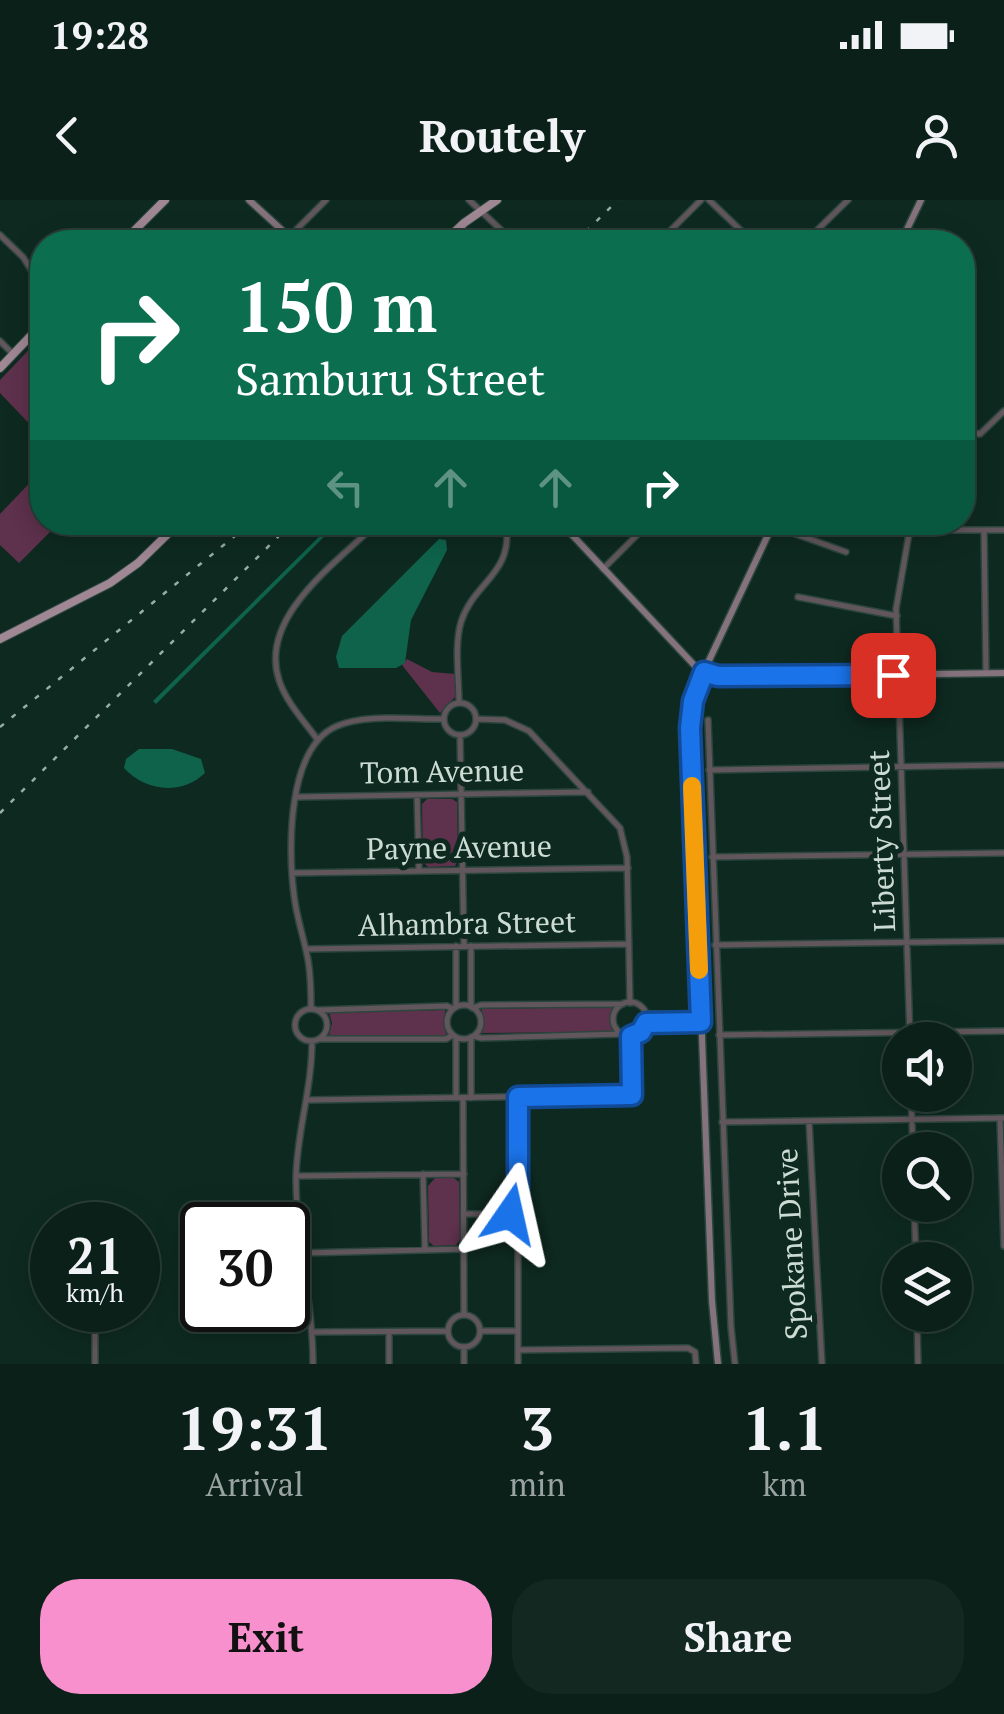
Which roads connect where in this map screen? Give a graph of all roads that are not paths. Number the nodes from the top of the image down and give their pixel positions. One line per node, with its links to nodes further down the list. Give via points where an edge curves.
1 (164, 200): 11 (main road)
2 (249, 200): 12 (main road)
3 (326, 200): 13 (street)
4 (468, 200): 10 (street)
5 (497, 200): 10 (main road)
6 (701, 200): 16 (street)
7 (709, 200): 17 (street)
8 (848, 200): 18 (street)
9 (921, 200): 19 (main road)
10 (481, 211): 14 (main road); 15 (street)
11 (135, 230)
12 (279, 230)
13 (300, 230)
14 (458, 230)
15 (501, 230)
16 (670, 230)
17 (740, 230)
18 (817, 230)
19 (907, 230)
20 (0, 235): 21 (street)
21 (30, 269)
22 (30, 336): 24 (main road)
23 (0, 341): 24 (street)
24 (13, 354): 25 (main road)
25 (0, 368)
26 (1004, 411): 27 (street, via 980,434)
27 (975, 431)
28 (975, 530): 29 (street)
29 (984, 530): 30 (street); 45 (street)
30 (1004, 530)
31 (167, 535): 43 (main road, via 101,589)
32 (365, 535): 53 (street, via 292,608 277,639 280,684)
33 (507, 535): 48 (street, via 502,563 460,624)
34 (572, 535): 40 (main road)
35 (637, 535): 40 (street)
36 (768, 535): 44 (main road)
37 (802, 535): 39 (street)
38 (909, 535): 42 (street, Liberty Street)
39 (846, 552)
40 (603, 569): 44 (main road)
41 (798, 597): 42 (street)
42 (896, 616): 47 (street, Liberty Street)
43 (0, 639)
44 (704, 672): 47 (main road); 80 (main road, via 690,728)
45 (986, 673): 46 (main road); 47 (main road)
46 (1004, 673)
47 (899, 674): 55 (street, Liberty Street)
48 (460, 702): 49 (street); 50 (street)
49 (444, 719): 52 (street, via 448,731); 53 (street, via 354,721)
50 (476, 719): 52 (street); 57 (street, via 526,728)
51 (708, 720): 56 (street)
52 (460, 735): 58 (street)
53 (318, 739): 60 (street, via 302,764)
54 (1004, 765): 55 (street)
55 (903, 767): 56 (street); 62 (street, Liberty Street)
56 (709, 770): 63 (street)
57 (588, 792): 58 (street, Tom Avenue); 64 (street, via 621,831)
58 (461, 794): 59 (street, Tom Avenue); 65 (street)
59 (418, 795): 60 (street, Tom Avenue); 66 (street)
60 (297, 797): 67 (street)
61 (1004, 853): 62 (street)
62 (906, 854): 63 (street); 68 (street, Liberty Street)
63 (712, 857): 72 (street)
64 (628, 868): 65 (street, Payne Avenue); 70 (street)
65 (462, 870): 66 (street, Payne Avenue); 71 (street)
66 (419, 871): 67 (street, Payne Avenue)
67 (292, 873): 73 (street)
68 (907, 942): 69 (street); 72 (street); 81 (street, Liberty Street)
69 (1004, 942)
70 (629, 944): 71 (street, Alhambra Street); 74 (street)
71 (464, 946): 73 (street, Alhambra Street); 76 (street); 77 (street)
72 (716, 946): 86 (street)
73 (306, 948): 75 (street)
74 (626, 1003): 77 (street); 79 (street); 85 (street, via 613,1018)
75 (311, 1008): 78 (street); 92 (street, via 294,1024 299,1036)
76 (455, 1008): 77 (street); 78 (street); 87 (street, via 447,1022)
77 (472, 1008): 88 (street, via 480,1022)
78 (319, 1010): 91 (street, via 327,1023)
79 (646, 1014): 80 (street); 82 (street)
80 (701, 1018): 82 (street); 110 (main road)
81 (910, 1022)
82 (646, 1023): 89 (street)
83 (1004, 1031): 84 (street)
84 (972, 1033)
85 (622, 1034): 88 (street); 89 (street)
86 (719, 1035): 90 (street); 100 (street)
87 (455, 1036): 88 (street); 91 (street); 94 (street)
88 (472, 1036): 94 (street)
89 (631, 1036): 93 (street, via 632,1095)
90 (882, 1036)
91 (320, 1038): 92 (street)
92 (312, 1041): 95 (street)
93 (518, 1097): 94 (street); 108 (street)
94 (464, 1098): 95 (street); 103 (street)
95 (308, 1100): 104 (street)
96 (912, 1112): 98 (street)
97 (1002, 1118): 98 (street); 106 (street)
98 (912, 1119): 99 (street); 101 (street)
99 (808, 1121): 100 (street); 134 (street, Spokane Drive)
100 (722, 1122): 109 (street)
101 (912, 1132)
102 (424, 1174): 103 (street); 104 (street); 113 (street)
103 (464, 1174): 107 (street)
104 (296, 1176): 105 (street)
105 (298, 1202)
106 (1004, 1206): 111 (street)
107 (464, 1214): 108 (street); 112 (street)
108 (518, 1214): 120 (street)
109 (727, 1242): 110 (street); 133 (street)
110 (710, 1243): 132 (main road)
111 (1004, 1246)
112 (464, 1249): 113 (street); 116 (street)
113 (425, 1250): 114 (street)
114 (310, 1252)
115 (310, 1312): 122 (street)
116 (464, 1314): 118 (street); 119 (street)
117 (388, 1331): 118 (street); 122 (street); 128 (street)
118 (448, 1331): 124 (street)
119 (481, 1331): 120 (street); 124 (street)
120 (518, 1331): 125 (street)
121 (95, 1332): 126 (street)
122 (313, 1332): 127 (street)
123 (917, 1332): 135 (street)
124 (464, 1348): 129 (street)
125 (518, 1350): 130 (street); 131 (street, via 693,1350)
126 (95, 1364)
127 (313, 1364)
128 (389, 1364)
129 (464, 1364)
130 (518, 1364)
131 (696, 1364)
132 (718, 1364)
133 (735, 1364)
134 (822, 1364)
135 (918, 1364)

